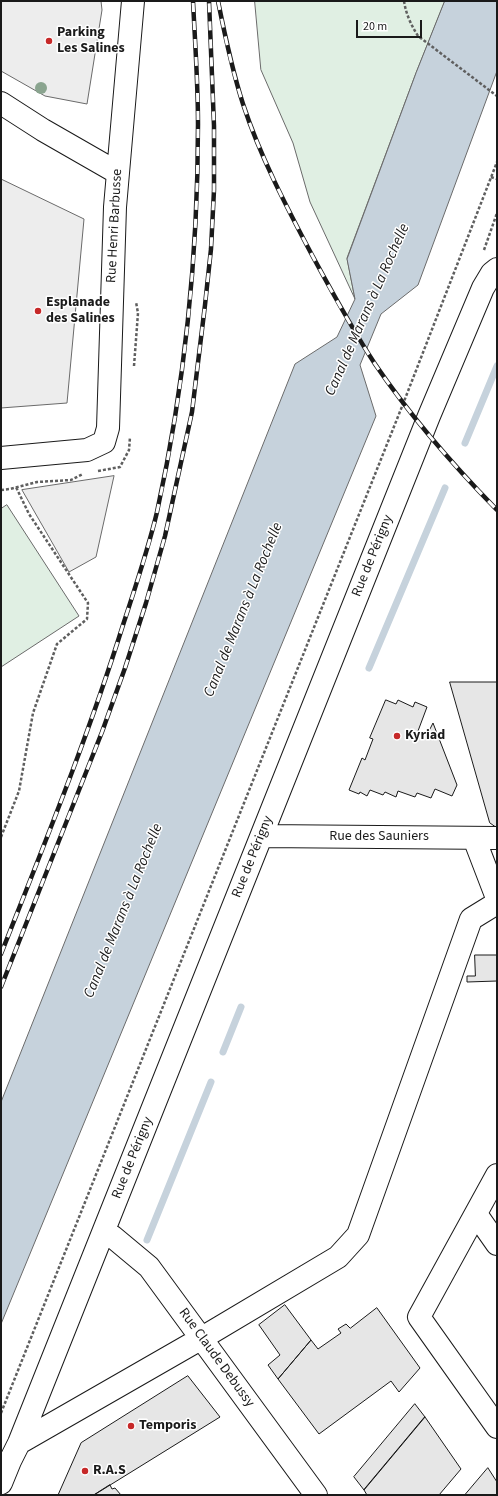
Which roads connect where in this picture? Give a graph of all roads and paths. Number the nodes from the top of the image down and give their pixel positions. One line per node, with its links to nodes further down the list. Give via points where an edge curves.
1 (133, 1): 6 (street, Rue Henri Barbusse)
2 (404, 1): 3 (path, via 411,25 418,36)
3 (497, 96)
4 (1, 103): 6 (street)
5 (497, 162): 7 (path)
6 (118, 173): 10 (street, Rue Henri Barbusse, via 108,428 104,442 87,450)
7 (491, 177): 8 (path); 25 (path)
8 (497, 179)
9 (495, 271): 14 (street, Rue de Périgny, via 483,288 429,416)
10 (1, 458)
11 (27, 484): 12 (path)
12 (16, 487): 13 (path); 15 (path, via 29,514 88,603 87,619 58,644 46,674 33,713 19,791)
13 (1, 490)
14 (262, 836): 16 (street, Rue des Sauniers); 22 (street, Rue de Périgny)
15 (1, 837)
16 (474, 838): 17 (street, Rue des Sauniers); 18 (street)
17 (497, 838)
18 (497, 898)
19 (497, 902): 24 (street, via 471,919 358,1235 338,1257)
20 (497, 1176): 21 (street)
21 (476, 1214): 23 (street); 26 (street, via 419,1317)
22 (103, 1233): 24 (street, Rue Claude Debussy, via 113,1237 150,1267); 27 (street, Rue de Périgny)
23 (497, 1244)
24 (202, 1338): 27 (street); 30 (street, Rue Claude Debussy)
25 (1, 1413)
26 (497, 1427)
27 (19, 1443): 28 (street, Rue de Périgny)
28 (1, 1483): 29 (street)
29 (12, 1495)
30 (316, 1495)

